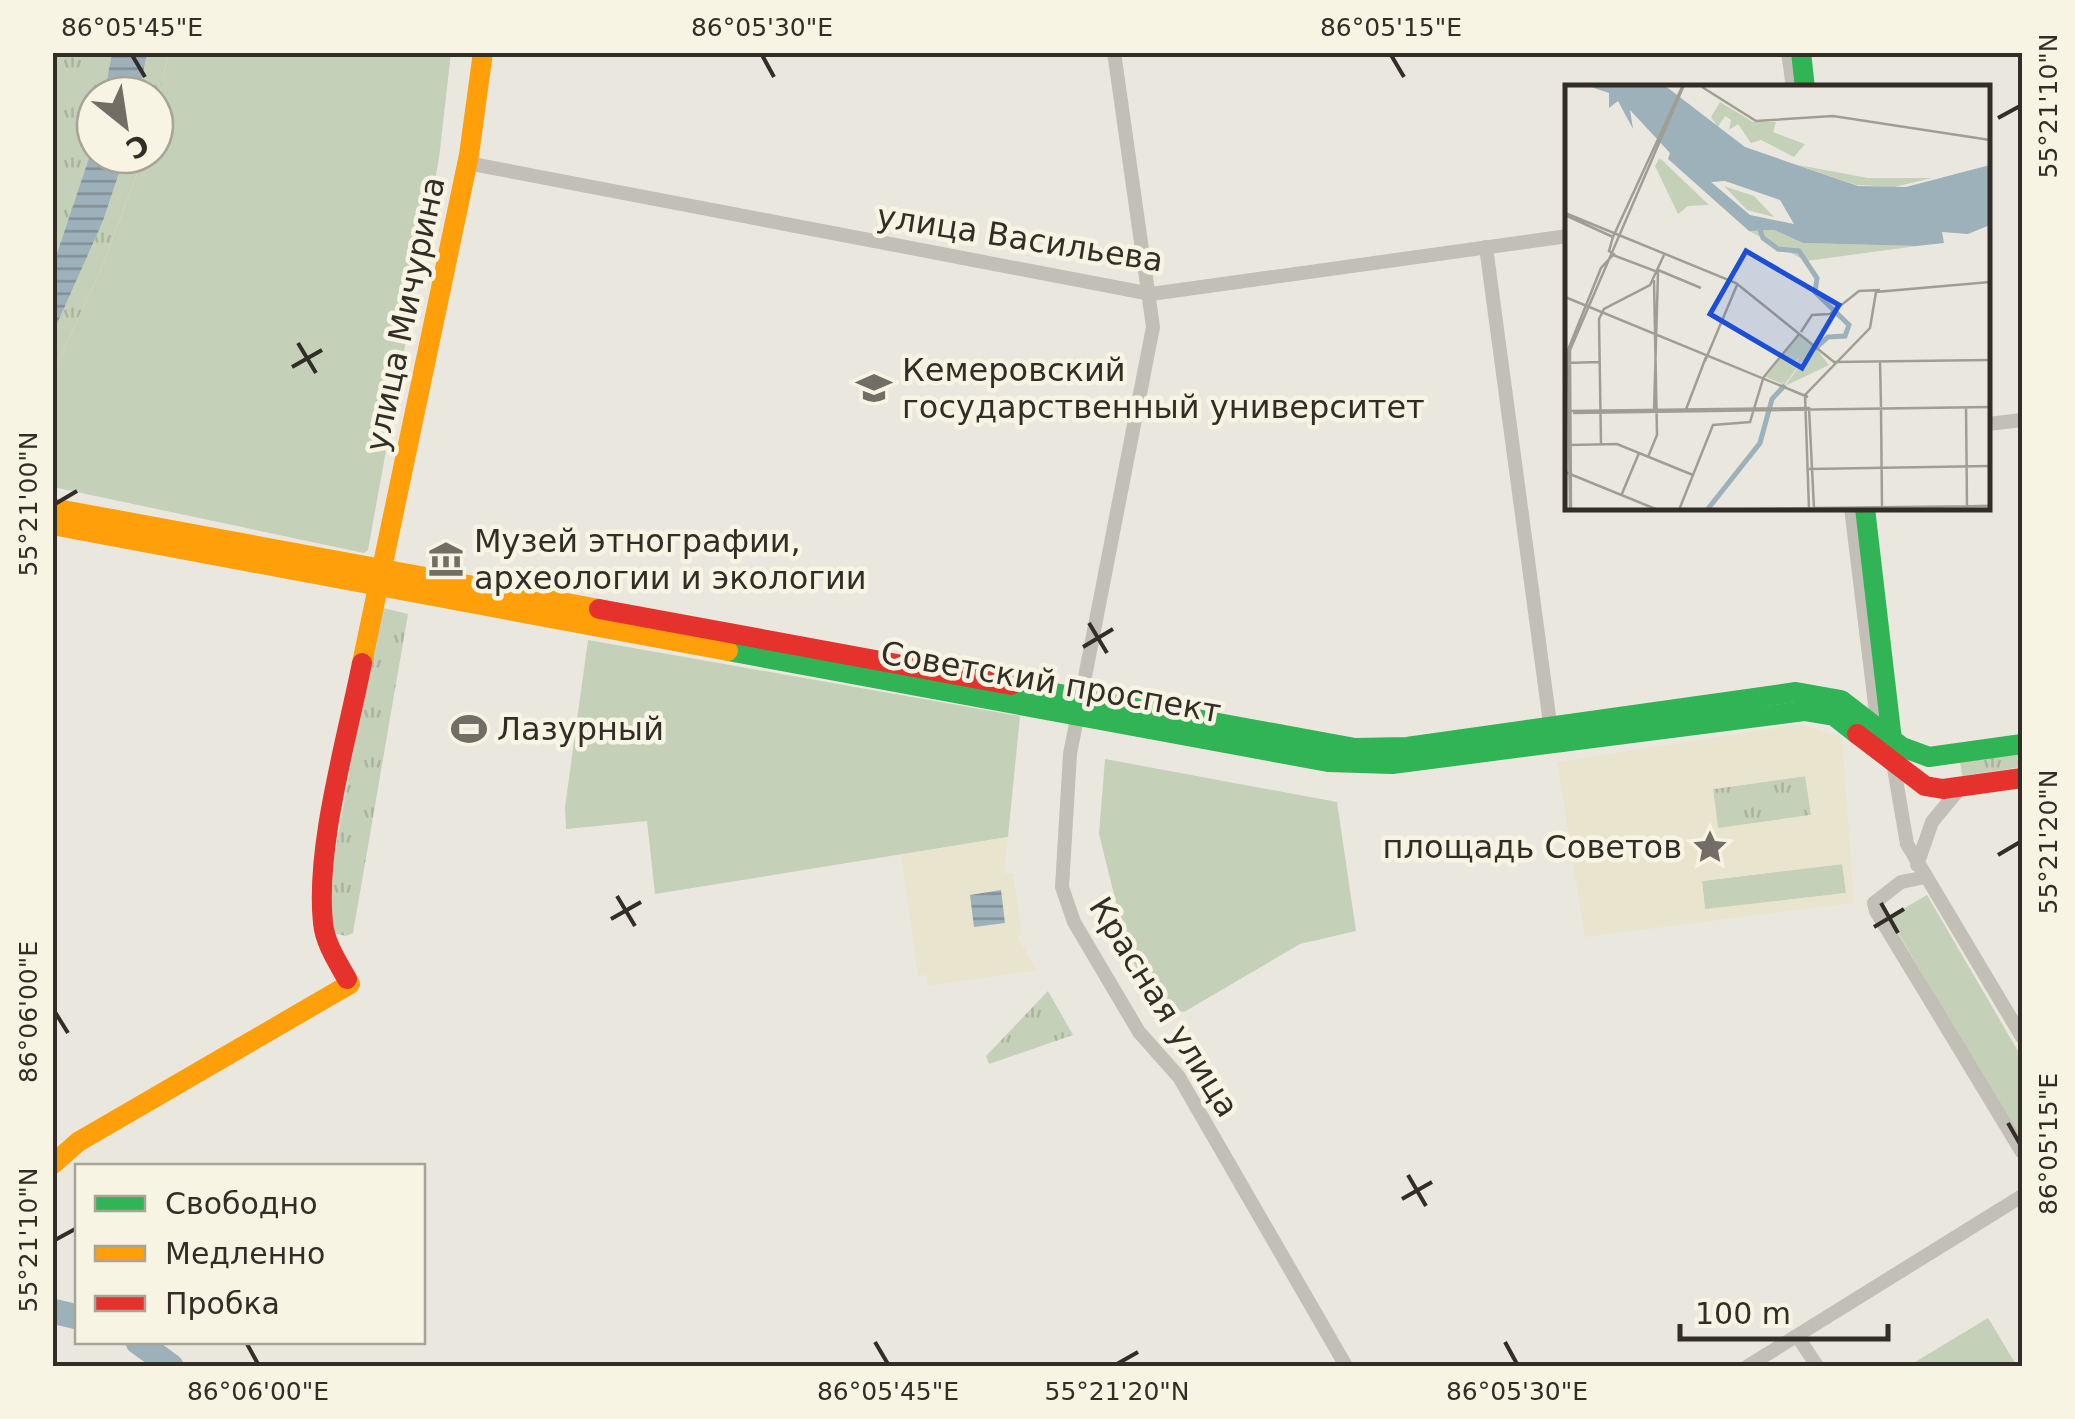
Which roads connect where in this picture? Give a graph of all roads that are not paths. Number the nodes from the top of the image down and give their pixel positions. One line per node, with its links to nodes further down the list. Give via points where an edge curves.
1 (483, 52): 7 (main road, улица Мичурина)
2 (1114, 52): 10 (street, Красная улица)
3 (1788, 52): 5 (street)
4 (1800, 52): 6 (main road)
5 (1793, 85)
6 (1806, 85)
7 (467, 163): 10 (street, улица Васильева); 17 (main road, улица Мичурина)
8 (1565, 236): 9 (street, улица Васильева)
9 (1486, 246): 10 (street, улица Васильева); 20 (street)
10 (1151, 294): 18 (street, Красная улица, via 1152,331)
11 (2022, 420): 12 (street)
12 (1990, 424)
13 (52, 508): 17 (main road, Советский проспект)
14 (1850, 510): 19 (street)
15 (1865, 510): 19 (main road)
16 (52, 525): 17 (main road, Советский проспект)
17 (378, 578): 18 (main road, Советский проспект); 26 (main road, улица Мичурина, via 320,903 331,950)
18 (1079, 709): 20 (main road, Советский проспект, via 1361,766); 33 (street, Красная улица, via 1061,865 1066,906 1139,1032 1178,1078)
19 (1885, 734): 20 (main road, Советский проспект, via 1842,700 1796,692); 21 (main road, Советский проспект, via 1929,757); 22 (main road)
20 (1552, 736): 22 (main road, Советский проспект, via 1804,710 1834,716)
21 (2022, 744)
22 (1895, 764): 24 (main road, Советский проспект, via 1926,786); 25 (street, via 1902,828)
23 (2022, 778): 24 (main road, Советский проспект)
24 (1961, 787): 25 (street, via 1932,822)
25 (1921, 871): 27 (street); 29 (street, via 1889,888 1874,904 1876,911)
26 (347, 979): 28 (main road); 30 (main road, via 78,1142)
27 (2022, 1037)
28 (52, 1149)
29 (2022, 1152)
30 (52, 1165)
31 (2022, 1196): 32 (street)
32 (1798, 1337): 34 (street); 35 (street)
33 (1346, 1366)
34 (1748, 1366)
35 (1817, 1366)

